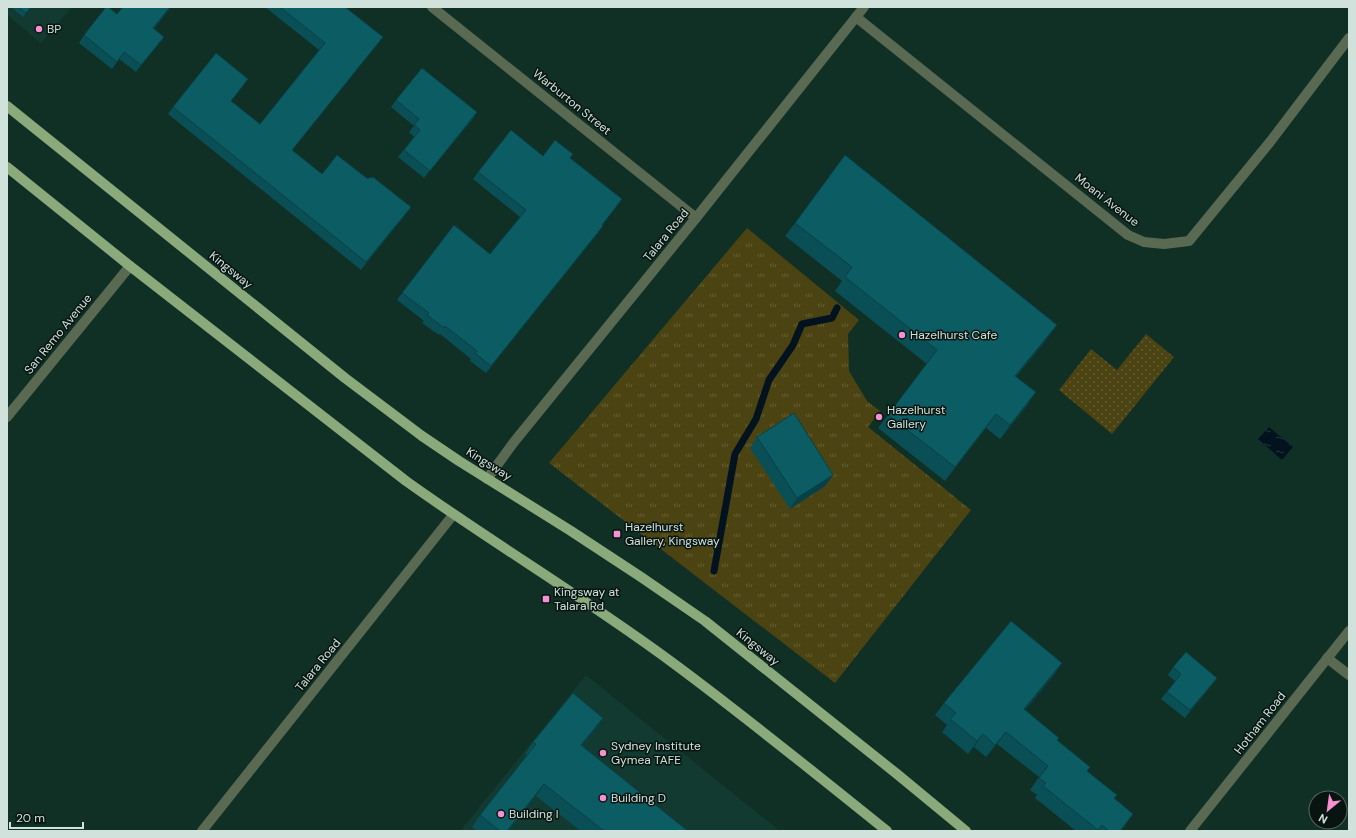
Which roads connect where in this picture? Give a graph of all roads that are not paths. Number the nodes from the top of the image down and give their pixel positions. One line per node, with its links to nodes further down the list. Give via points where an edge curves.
1 (432, 7): 7 (street, Warburton Street)
2 (864, 7): 3 (street, Talara Road)
3 (856, 17): 4 (street, Moani Avenue, via 1128,235 1144,242 1164,244 1189,241 1270,142); 7 (street, Talara Road)
4 (1349, 38)
5 (7, 106): 10 (main road, Kingsway, via 345,378 422,436)
6 (7, 167): 8 (main road)
7 (696, 218): 10 (street, Talara Road, via 514,442)
8 (130, 266): 9 (street, San Remo Avenue); 11 (main road)
9 (7, 417)
10 (487, 479): 17 (main road, Kingsway, via 578,535 705,621)
11 (453, 515): 15 (street, Talara Road); 16 (main road, via 607,616 673,663)
12 (1349, 631): 13 (street, Hotham Road)
13 (1327, 658): 14 (street); 18 (street, Hotham Road)
14 (1349, 675)
15 (202, 831)
16 (887, 831)
17 (966, 831)
18 (1190, 831)

